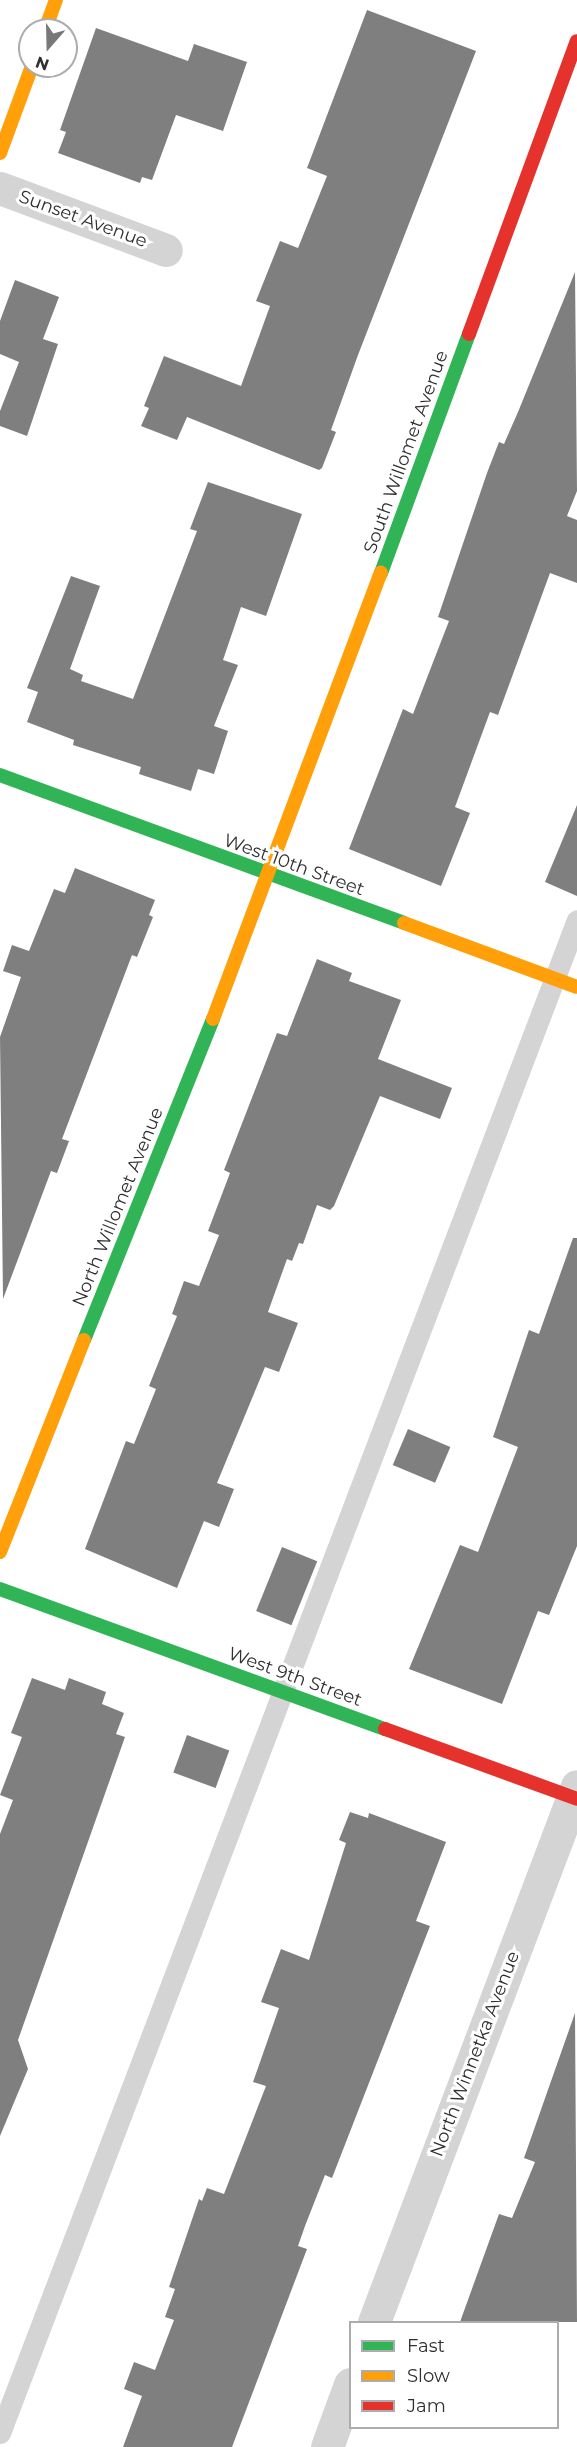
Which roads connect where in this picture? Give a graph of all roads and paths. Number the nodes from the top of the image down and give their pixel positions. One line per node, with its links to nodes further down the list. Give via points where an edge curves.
1 (56, 0): 2 (street)
2 (49, 18)
3 (577, 41): 9 (street, South Willomet Avenue)
4 (28, 78): 5 (street)
5 (0, 153)
6 (0, 188): 7 (street, Sunset Avenue)
7 (166, 249)
8 (0, 775): 9 (street, West 10th Street)
9 (270, 875): 11 (street, West 10th Street); 13 (street, North Willomet Avenue)
10 (577, 920): 11 (lane)
11 (555, 978): 12 (street, West 10th Street); 15 (lane)
12 (577, 987)
13 (0, 1552)
14 (0, 1589): 15 (street, West 9th Street)
15 (284, 1692): 16 (street, West 9th Street); 19 (lane)
16 (576, 1794): 17 (street, North Winnetka Avenue)
17 (374, 2321)
18 (349, 2389): 20 (street)
19 (0, 2433)
20 (327, 2447)

